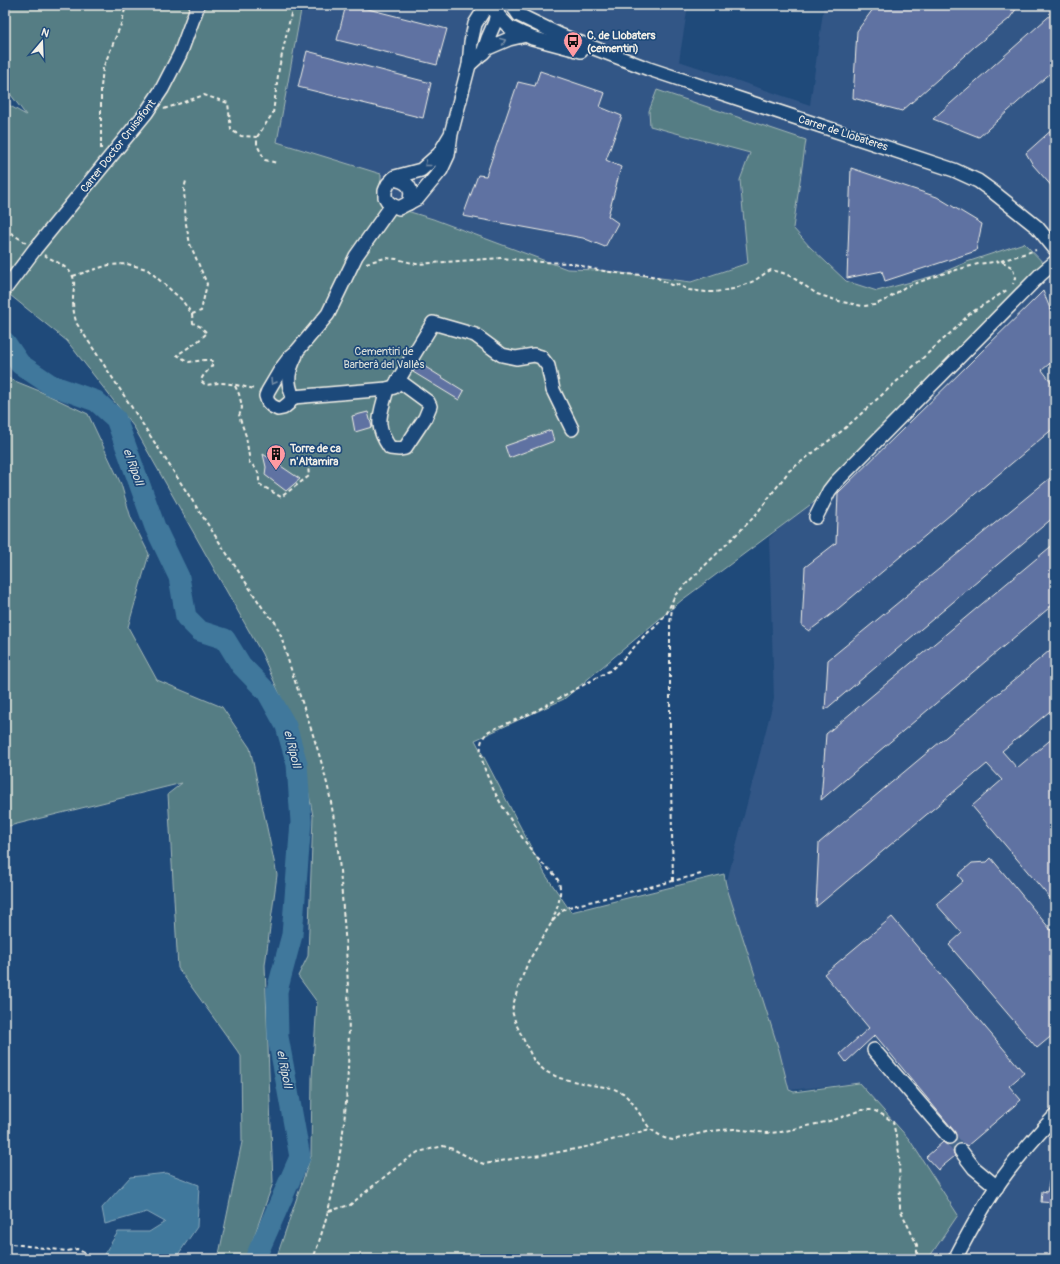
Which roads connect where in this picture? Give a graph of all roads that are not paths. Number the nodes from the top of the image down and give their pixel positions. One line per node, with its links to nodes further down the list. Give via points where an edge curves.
1 (198, 5): 14 (street, Carrer Doctor Cruisafont, via 180,54 146,114)
2 (492, 9): 3 (street); 5 (street, via 495,22); 7 (street, via 475,24)
3 (513, 16): 4 (street, Carrer de Llobateres); 6 (street, Carrer de Llobateres)
4 (526, 35): 5 (street, one-way to 4, via 509,39); 6 (street, Carrer de Llobateres, via 594,54)
5 (483, 52): 7 (street)
6 (609, 55): 12 (street, Carrer de Llobateres, via 954,170 992,191 1037,227)
7 (469, 65): 8 (street)
8 (451, 134): 9 (street, one-way to 9, via 439,154 421,170); 10 (street, via 448,155 441,170 418,198)
9 (393, 179): 10 (street, via 406,183 409,187); 11 (street, via 385,191 385,197)
10 (409, 203): 11 (street, via 399,208)
11 (392, 205): 15 (street, via 350,268 328,314)
12 (1055, 249)
13 (1055, 262): 20 (street, via 1032,282 836,482 829,490)
14 (5, 289)
15 (297, 352): 18 (street, via 288,380); 18 (street, one-way to 18, via 281,369 266,396 268,402 278,409 289,404)
16 (398, 380): 17 (street, via 394,386); 17 (street, via 430,406 405,448 390,448 383,438 379,421); 19 (street, via 433,323 475,335 502,355 516,358 534,354 541,356 548,366 553,390)
17 (387, 389): 18 (street)
18 (293, 397)
19 (572, 429)
20 (816, 517)
21 (874, 1050): 23 (street)
22 (1055, 1116): 25 (street)
23 (948, 1137)
24 (961, 1151): 25 (street, via 974,1168)
25 (997, 1187): 26 (street, via 970,1230)
26 (956, 1259)

